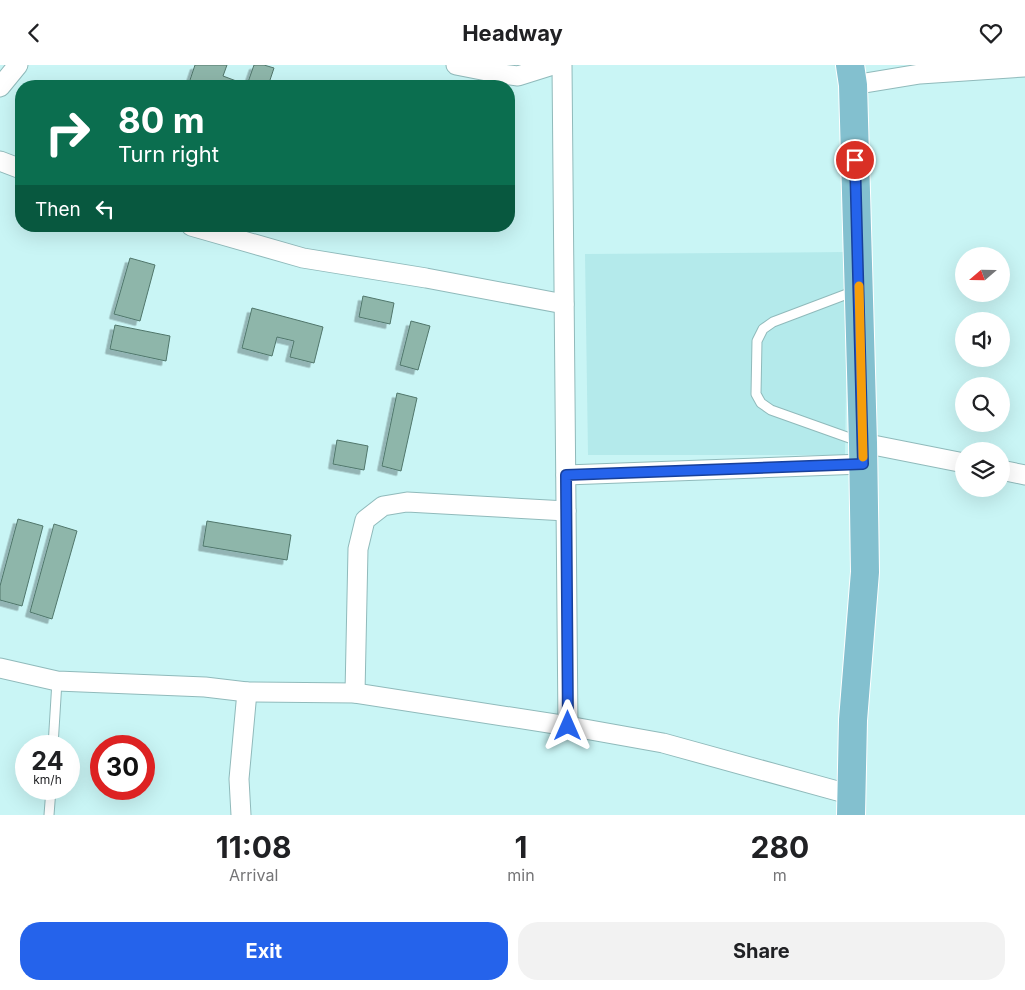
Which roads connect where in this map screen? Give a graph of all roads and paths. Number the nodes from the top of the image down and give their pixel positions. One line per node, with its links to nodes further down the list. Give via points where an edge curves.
1 (18, 65): 7 (street)
2 (456, 65): 3 (street, via 518,75)
3 (554, 65)
4 (562, 65): 12 (street)
5 (1025, 67): 6 (street)
6 (851, 75): 11 (main road)
7 (0, 87)
8 (0, 161): 9 (street)
9 (15, 167)
10 (213, 232): 12 (street, via 303,257)
11 (859, 289): 13 (main road); 13 (lane, via 773,322 763,329 757,341 756,394 761,403 771,410)
12 (564, 304): 16 (street)
13 (863, 454): 14 (street); 16 (street); 26 (main road, via 865,572 853,720)
14 (955, 462)
15 (1010, 472): 17 (street)
16 (566, 475): 18 (street)
17 (1025, 475)
18 (566, 511): 22 (street, via 407,502 383,506 365,520 358,549); 23 (street)
19 (0, 668): 20 (street)
20 (57, 681): 21 (street, via 205,687); 24 (lane)
21 (247, 692): 22 (street); 28 (street, via 239,779)
22 (355, 693): 23 (street)
23 (568, 726): 26 (street, via 663,743)
24 (54, 735)
25 (50, 800): 27 (lane)
26 (851, 805)
27 (49, 815)
28 (240, 815)

